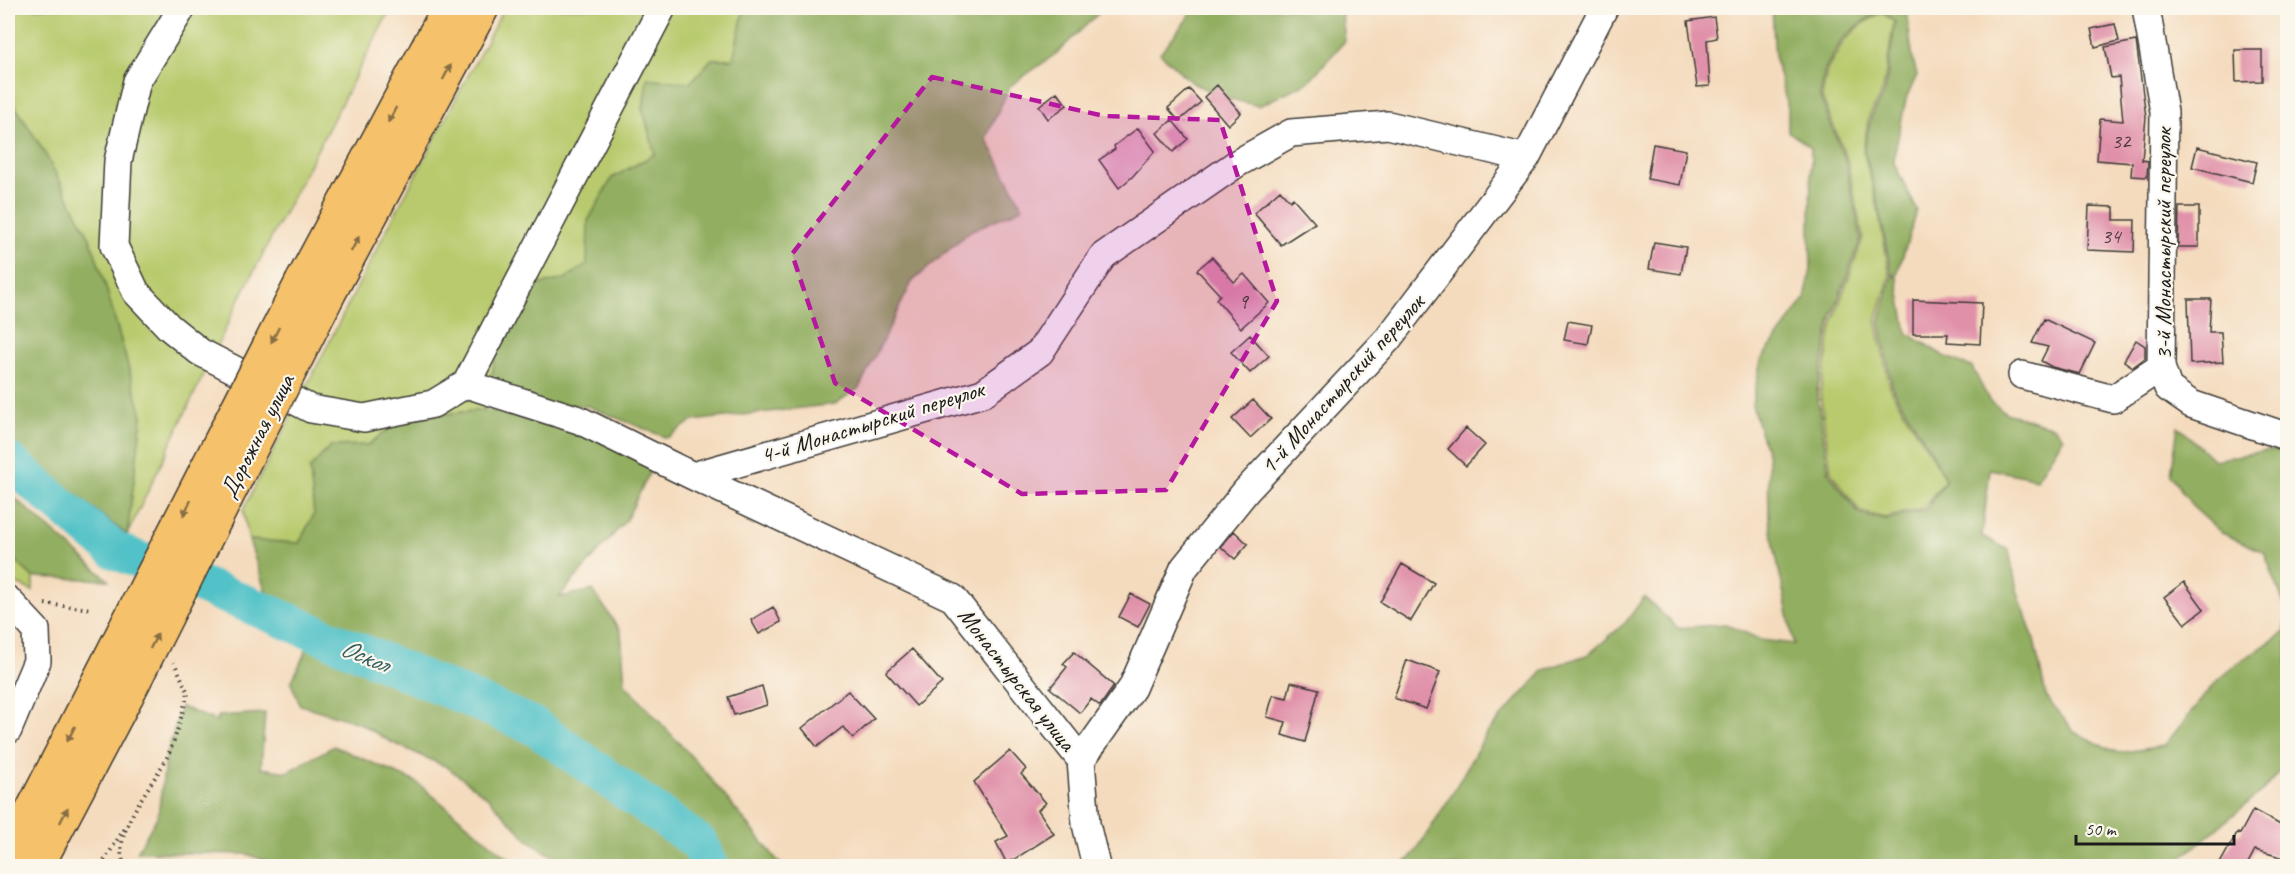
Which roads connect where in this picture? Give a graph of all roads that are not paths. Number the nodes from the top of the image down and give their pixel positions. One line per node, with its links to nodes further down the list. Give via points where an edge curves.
1 (182, 8): 11 (lane, via 137,81 118,161 114,246 136,292 168,327 200,352 311,409 364,418 433,404)
2 (449, 8): 8 (main road, Дорожная улица, one-way to 8)
3 (482, 8): 8 (main road, Дорожная улица, one-way to 3)
4 (662, 8): 11 (lane)
5 (1604, 8): 7 (lane, 1-й Монастырский переулок)
6 (2146, 8): 9 (lane, 3-й Монастырский переулок, via 2164,112)
7 (1526, 158): 13 (lane, 4-й Монастырский переулок, via 1388,125 1291,133 1236,164 1103,256 1040,352 983,393); 17 (lane, 1-й Монастырский переулок, via 1388,339 1246,490 1184,568 1132,688)
8 (315, 289): 15 (main road, Дорожная улица, bridge)
9 (2161, 367): 10 (lane, via 2113,399); 12 (lane, 3-й Монастырский переулок, via 2168,388 2191,404)
10 (2022, 375)
11 (466, 384): 13 (lane, Монастырская улица, via 579,420)
12 (2288, 437)
13 (693, 476): 17 (lane, Монастырская улица, via 953,598)
14 (8, 601): 16 (lane, via 36,630 37,661)
15 (113, 688): 18 (main road, Дорожная улица, one-way to 18); 19 (main road, Дорожная улица, one-way to 15)
16 (8, 730)
17 (1081, 760): 20 (lane, Монастырская улица, via 1086,824)
18 (8, 858)
19 (38, 867)
20 (1096, 867)

